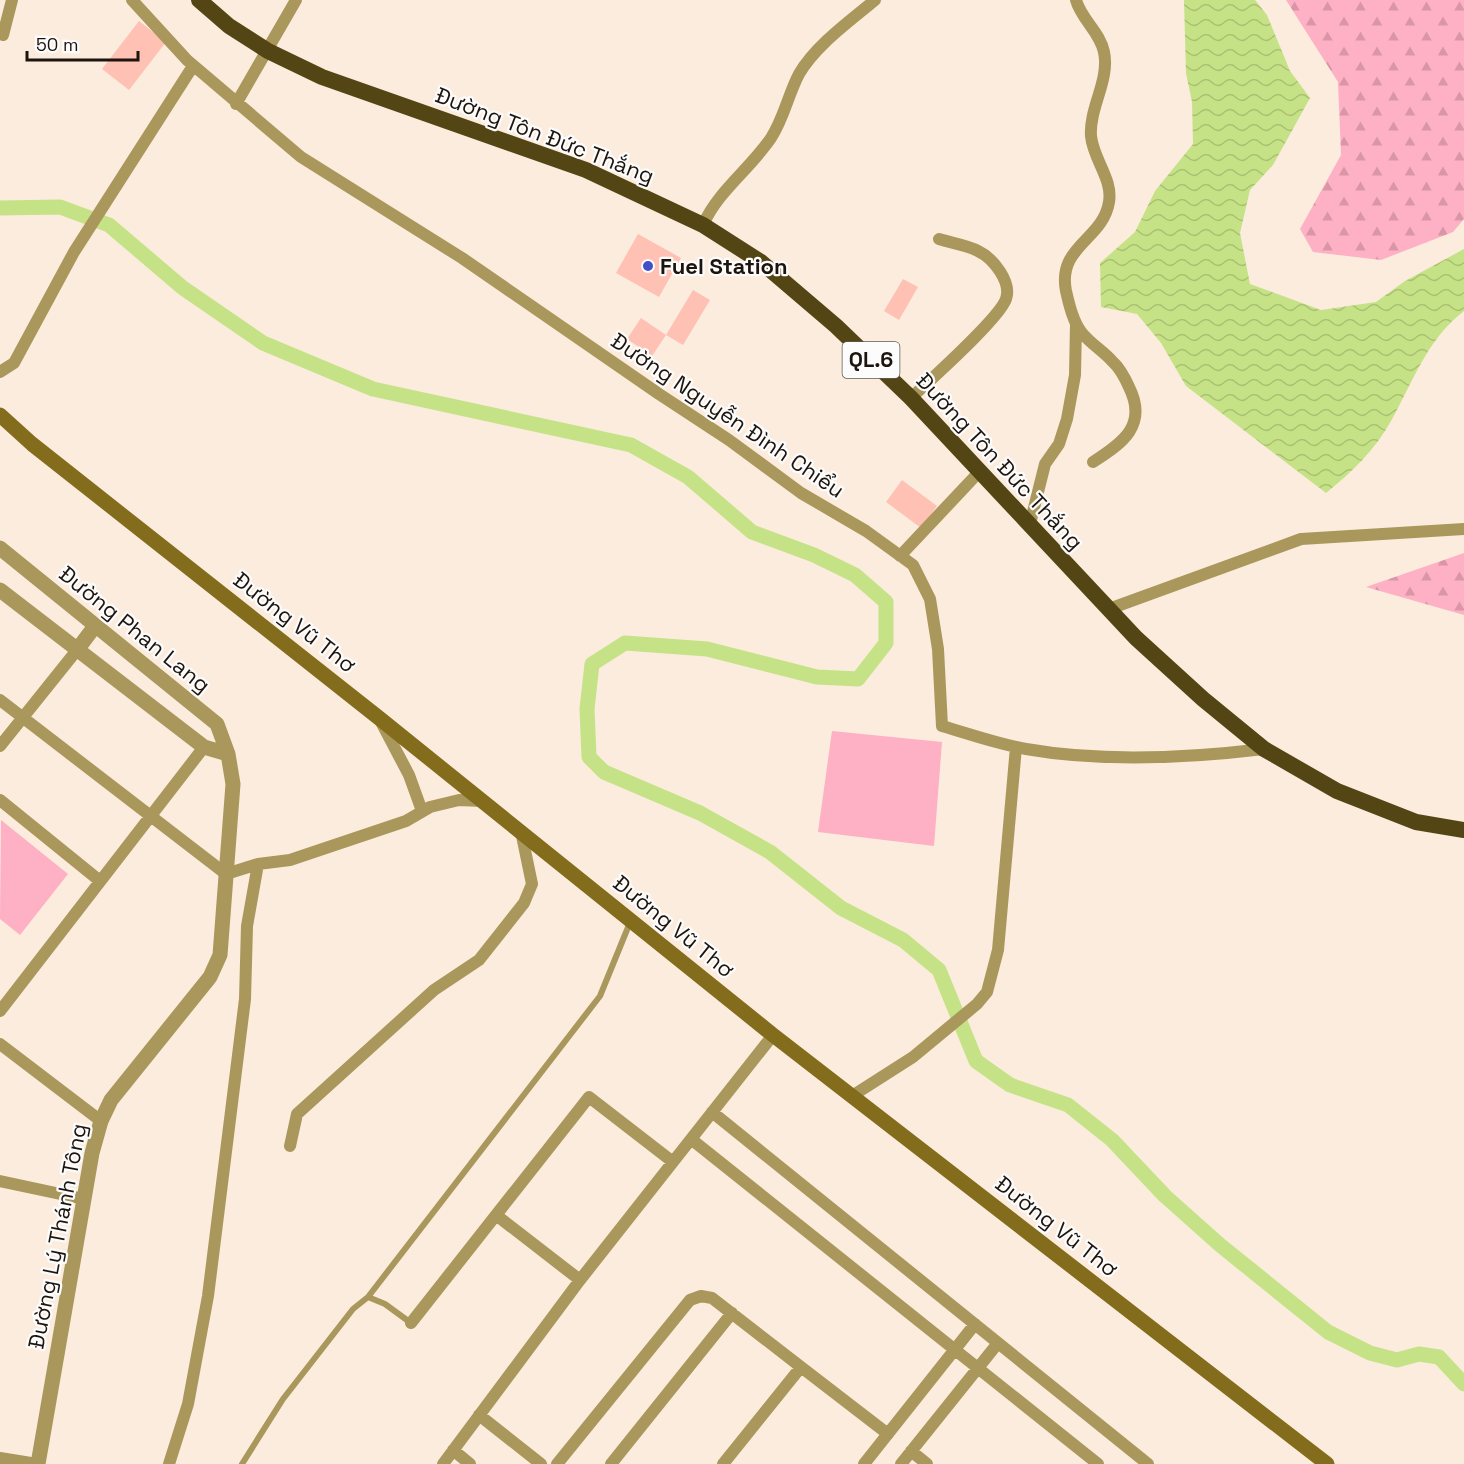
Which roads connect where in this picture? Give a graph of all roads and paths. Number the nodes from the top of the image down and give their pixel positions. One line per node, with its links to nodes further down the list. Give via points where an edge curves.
1 (12, 0): 7 (street)
2 (132, 0): 9 (street, Đường Nguyễn Đình Chiểu)
3 (199, 0): 8 (highway, Đường Tôn Đức Thắng / QL.6, via 229,26)
4 (296, 0): 8 (street)
5 (875, 0): 11 (street, via 812,55 798,76 770,139 720,198)
6 (1076, 0): 13 (street, via 1105,54 1091,136 1110,199 1102,222 1082,241 1066,265 1064,276)
7 (3, 36)
8 (268, 51): 10 (street); 11 (highway, Đường Tôn Đức Thắng / QL.6, via 322,77 586,170)
9 (193, 66): 10 (street, Đường Nguyễn Đình Chiểu); 14 (street, via 65,270 14,363)
10 (236, 104): 22 (street, Đường Nguyễn Đình Chiểu, via 301,158 462,258 801,493)
11 (703, 225): 15 (highway, Đường Tôn Đức Thắng / QL.6, via 761,262)
12 (939, 239): 15 (street, via 987,256 1006,283 1007,298 987,324)
13 (1076, 324): 17 (street, via 1114,362 1137,406 1137,418 1130,430); 19 (street, via 1075,375 1067,419 1059,444 1045,464)
14 (0, 372)
15 (911, 398): 18 (highway, Đường Tôn Đức Thắng / QL.6)
16 (0, 415): 29 (main road, Đường Vũ Thơ)
17 (1093, 462)
18 (980, 471): 19 (highway, Đường Tôn Đức Thắng / QL.6); 22 (street)
19 (1030, 524): 24 (highway, Đường Tôn Đức Thắng / QL.6)
20 (1464, 529): 24 (street, via 1301,540)
21 (0, 548): 25 (street, Đường Phan Lang)
22 (900, 556): 32 (street, Đường Nguyễn Đình Chiểu, via 913,565 930,599 938,649 942,726)
23 (0, 590): 26 (street)
24 (1108, 609): 33 (highway, Đường Tôn Đức Thắng / QL.6, via 1203,699)
25 (95, 626): 26 (street); 34 (street, Đường Phan Lang, via 217,724)
26 (77, 650): 28 (street); 31 (street)
27 (0, 700): 28 (street)
28 (23, 718): 30 (street); 38 (street)
29 (379, 718): 36 (main road, Đường Vũ Thơ); 37 (street, via 409,775)
30 (0, 746)
31 (204, 747): 34 (street); 38 (street)
32 (1016, 747): 33 (street, Đường Nguyễn Đình Chiểu, via 1124,757 1209,756); 48 (street, via 998,950 987,992 913,1057)
33 (1264, 749): 39 (highway, Đường Tôn Đức Thắng / QL.6, via 1337,791 1416,822)
34 (228, 754): 42 (street, Đường Phan Lang, via 233,784)
35 (0, 800): 43 (street)
36 (482, 801): 37 (street, via 459,800); 40 (main road, Đường Vũ Thơ)
37 (422, 812): 41 (street, via 291,860)
38 (151, 816): 42 (street); 43 (street)
39 (1464, 830)
40 (521, 831): 44 (main road, Đường Vũ Thơ); 52 (street, via 532,884 524,903 479,960 434,990 297,1114)
41 (258, 864): 42 (street); 72 (street, via 247,926 245,999 208,1296 188,1404)
42 (226, 873): 50 (street, Đường Lý Thánh Tông, via 220,955 210,977 111,1100)
43 (100, 881): 45 (street)
44 (631, 920): 46 (main road, Đường Vũ Thơ); 58 (lane, via 600,996)
45 (0, 1011)
46 (773, 1035): 48 (main road, Đường Vũ Thơ); 49 (street)
47 (0, 1044): 50 (street)
48 (852, 1096): 85 (main road, Đường Vũ Thơ)
49 (712, 1112): 51 (street); 61 (street)
50 (101, 1120): 55 (street, Đường Lý Thánh Tông)
51 (691, 1139): 53 (street); 63 (street)
52 (290, 1146)
53 (673, 1162): 56 (street, via 589,1097); 57 (street)
54 (0, 1181): 55 (street)
55 (84, 1199): 71 (street, Đường Lý Thánh Tông)
56 (496, 1215): 57 (street); 60 (street)
57 (580, 1280): 66 (street)
58 (368, 1297): 60 (lane); 73 (lane, via 353,1309 283,1399)
59 (732, 1313): 64 (street); 77 (street, via 712,1298 690,1300); 78 (street)
60 (411, 1323)
61 (975, 1324): 62 (street); 63 (street)
62 (998, 1343): 65 (street); 84 (street)
63 (956, 1349): 65 (street); 67 (street)
64 (801, 1367): 67 (street); 79 (street)
65 (979, 1367): 69 (street); 83 (street)
66 (479, 1415): 68 (street); 76 (street)
67 (888, 1434): 80 (street)
68 (453, 1450): 74 (street); 75 (street)
69 (911, 1451): 81 (street); 82 (street)
70 (0, 1458): 71 (street)
71 (37, 1464)
72 (169, 1464)
73 (242, 1464)
74 (443, 1464)
75 (470, 1464)
76 (541, 1464)
77 (557, 1464)
78 (611, 1464)
79 (723, 1464)
80 (864, 1464)
81 (901, 1464)
82 (927, 1464)
83 (1098, 1464)
84 (1148, 1464)
85 (1327, 1464)

